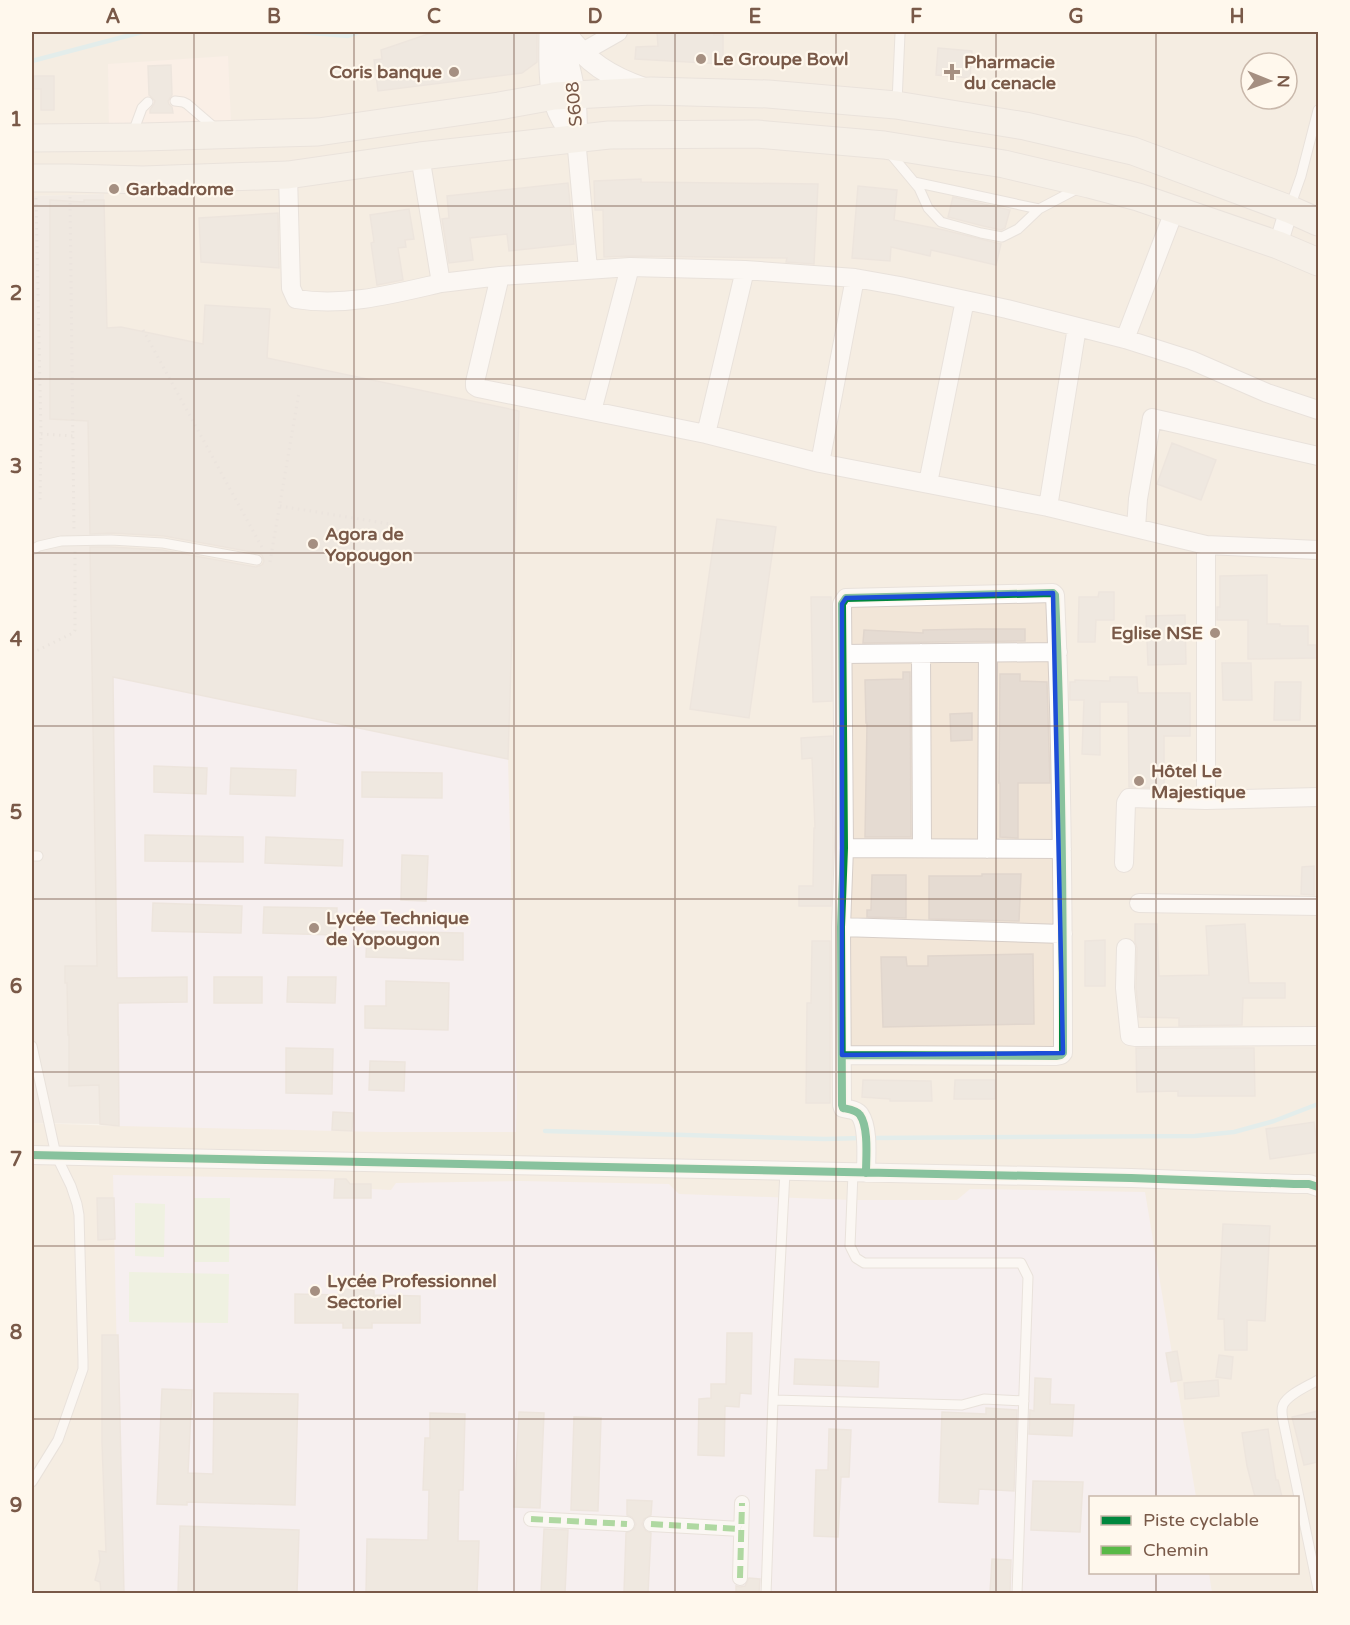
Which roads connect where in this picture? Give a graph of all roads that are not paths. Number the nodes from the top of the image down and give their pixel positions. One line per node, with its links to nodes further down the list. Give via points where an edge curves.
1 (550, 32): 8 (street, S608, via 550,75)
2 (558, 32): 8 (street, S608, via 567,58)
3 (565, 32): 6 (street, S608)
4 (618, 32): 6 (street)
5 (900, 34): 11 (lane)
6 (581, 53): 7 (street, S608, via 620,80)
7 (651, 91): 8 (main road); 11 (main road, via 768,94)
8 (565, 95): 13 (main road, via 318,132); 16 (street, S608, via 561,118)
9 (175, 101): 13 (lane, via 187,104)
10 (148, 102): 14 (lane, via 142,108)
11 (896, 105): 26 (main road, via 1025,126 1133,151)
12 (1318, 110): 26 (lane)
13 (223, 135): 14 (main road)
14 (137, 137): 15 (main road); 21 (main road)
15 (32, 138)
16 (576, 138): 17 (main road, via 655,133 757,134); 18 (main road); 31 (street)
17 (884, 145): 22 (lane); 23 (main road, via 1004,164)
18 (420, 156): 19 (main road); 35 (street)
19 (288, 175): 21 (main road); 35 (street, via 291,288 296,299 378,298)
20 (34, 178): 21 (main road)
21 (143, 180)
22 (914, 182): 24 (lane); 24 (lane, via 941,222 981,233 1002,237 1018,228)
23 (1089, 184): 24 (lane); 25 (main road)
24 (1038, 208)
25 (1175, 209): 28 (main road); 38 (street)
26 (1290, 209): 27 (main road); 28 (street)
27 (1318, 222)
28 (1278, 245): 29 (main road)
29 (1318, 262)
30 (630, 267): 31 (street); 32 (street); 40 (street)
31 (588, 269): 33 (street)
32 (745, 270): 34 (street); 41 (street)
33 (500, 276): 35 (street); 40 (street, via 475,386)
34 (855, 278): 36 (street); 43 (street)
35 (441, 283)
36 (965, 300): 37 (street); 44 (street)
37 (1077, 327): 38 (street); 45 (street)
38 (1125, 339): 39 (street, via 1191,360)
39 (1318, 410)
40 (592, 411): 41 (street)
41 (706, 434): 43 (street)
42 (1318, 456): 46 (street, via 1152,418)
43 (820, 463): 44 (street)
44 (928, 483): 45 (street)
45 (1047, 507): 46 (street)
46 (1136, 528): 47 (street)
47 (1206, 545): 49 (street); 56 (street)
48 (32, 550): 50 (lane, via 61,541 111,540 163,543)
49 (1318, 550)
50 (257, 560)
51 (1058, 652): 53 (street); 54 (street, via 1055,596 1051,592 846,598 841,610); 60 (street)
52 (921, 653): 53 (street); 54 (street); 58 (street)
53 (988, 653): 59 (street)
54 (843, 654): 57 (street)
55 (1318, 797): 56 (street)
56 (1206, 800): 61 (street, via 1129,798)
57 (844, 848): 58 (street); 64 (street)
58 (922, 848): 59 (street)
59 (987, 849): 60 (street)
60 (1062, 849): 65 (street)
61 (1124, 863)
62 (1139, 903): 63 (street)
63 (1318, 906)
64 (842, 927): 65 (street); 69 (street)
65 (1063, 934): 69 (street, via 1061,1055)
66 (1126, 948): 67 (street, via 1130,1036)
67 (1318, 1035)
68 (32, 1046): 71 (lane)
69 (842, 1055): 73 (street, via 842,1107 859,1113 866,1139)
70 (32, 1155): 71 (street)
71 (56, 1155): 72 (street); 78 (lane, via 79,1215 83,1369 57,1440)
72 (785, 1172): 73 (street); 76 (lane)
73 (860, 1173): 74 (street); 77 (lane, via 850,1246 864,1263 1021,1263 1028,1277)
74 (1318, 1187)
75 (1318, 1380): 79 (lane, via 1291,1396 1282,1410)
76 (773, 1400): 77 (lane, via 962,1405 984,1399); 88 (lane)
77 (1024, 1401): 89 (lane)
78 (32, 1482)
79 (1298, 1496)
80 (1299, 1500): 87 (lane)
81 (742, 1503): 85 (street)
82 (531, 1519): 83 (street)
83 (627, 1524)
84 (651, 1524): 85 (street)
85 (741, 1529): 86 (street)
86 (740, 1578)
87 (1318, 1589)
88 (766, 1593)
89 (1017, 1593)

